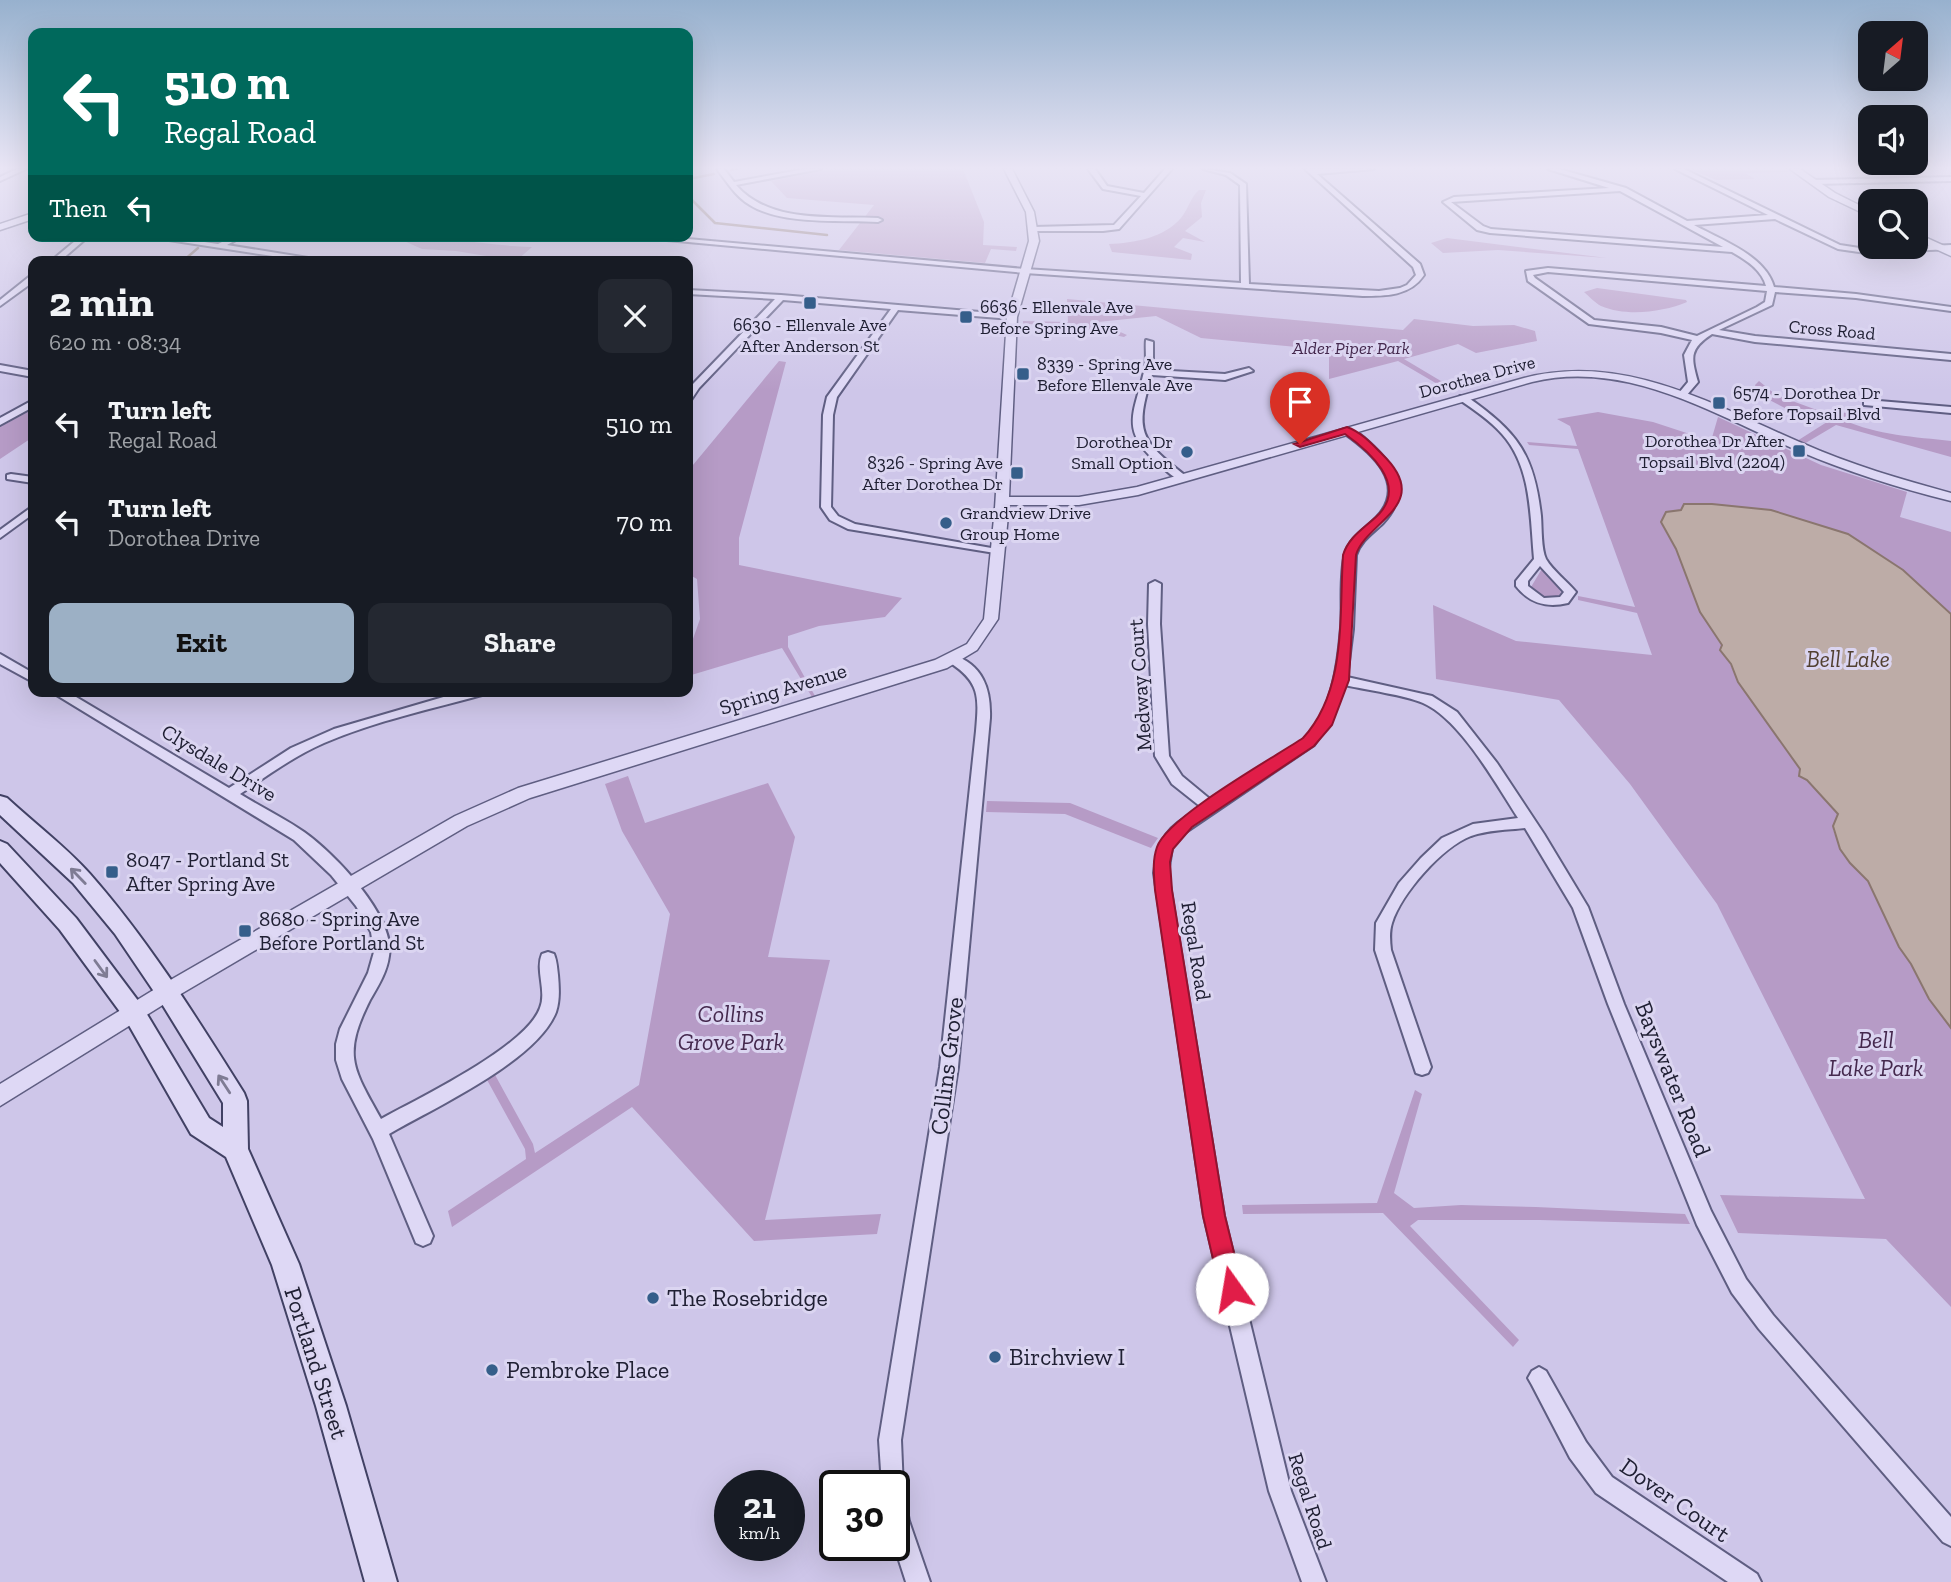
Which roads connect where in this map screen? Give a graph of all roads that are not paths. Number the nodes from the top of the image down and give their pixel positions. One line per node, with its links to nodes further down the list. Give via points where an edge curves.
1 (78, 243): 15 (street)
2 (197, 243): 11 (street)
3 (226, 243): 11 (street)
4 (700, 243): 17 (street)
5 (1032, 243): 17 (street, Spring Avenue)
6 (1244, 243): 20 (street)
7 (1391, 243): 20 (street, via 1420,270 1418,280 1404,289 1378,294)
8 (1642, 243): 13 (street)
9 (1722, 243): 13 (street)
10 (1829, 243): 12 (street, via 1849,249)
11 (220, 246): 16 (street)
12 (1946, 247): 14 (street)
13 (1734, 250): 22 (street, via 1767,275)
14 (1951, 253)
15 (61, 256)
16 (282, 256)
17 (1026, 271): 20 (street); 28 (street, Spring Avenue)
18 (28, 282): 19 (street)
19 (23, 286): 21 (street); 25 (street)
20 (1245, 286)
21 (28, 287)
22 (1771, 289): 27 (street); 29 (street, via 1772,297 1762,309); 30 (street, via 1548,270 1529,273 1592,323)
23 (693, 292): 24 (street)
24 (781, 297): 26 (street); 37 (street)
25 (0, 304)
26 (896, 307): 28 (street); 52 (street, via 829,405 826,507 834,519 852,527)
27 (1951, 309)
28 (1012, 317): 49 (street, Spring Avenue)
29 (1710, 331): 30 (street); 32 (street, Cross Road)
30 (1698, 339): 38 (street, via 1688,351 1693,382)
31 (1149, 342): 35 (street)
32 (1951, 357)
33 (0, 368): 36 (street)
34 (1249, 371): 35 (street, via 1225,377)
35 (1149, 372): 46 (street, via 1136,428 1144,446)
36 (28, 373)
37 (693, 384)
38 (1683, 394): 39 (street, Dorothea Drive, via 1626,378 1575,373 1540,377); 48 (street, Dorothea Drive, via 1824,457)
39 (1463, 398): 44 (street, Dorothea Drive); 53 (street, via 1503,429 1522,457)
40 (1867, 402): 42 (street)
41 (28, 406): 43 (street)
42 (1951, 410)
43 (0, 422)
44 (1347, 430): 46 (street, Dorothea Drive); 58 (street, Regal Road, via 1384,462 1395,490 1385,514 1359,538 1349,555)
45 (11, 477): 47 (street)
46 (1182, 478): 49 (street, Dorothea Drive, via 1102,498)
47 (28, 479)
48 (1951, 497)
49 (1002, 501): 52 (street, Spring Avenue)
50 (28, 513): 51 (street)
51 (0, 535)
52 (997, 552): 56 (street, Spring Avenue, via 991,618 972,647)
53 (1540, 559)
54 (1154, 584): 63 (street, Medway Court, via 1162,756 1177,780)
55 (0, 658): 57 (street)
56 (953, 659): 66 (street, Spring Avenue, via 524,793 461,821); 76 (street, Collins Grove, via 982,682 983,731 949,1068 890,1440)
57 (28, 675)
58 (1342, 680): 63 (street, Regal Road, via 1324,725 1309,742); 64 (street, Bayswater Road, via 1427,699 1452,715 1492,766)
59 (66, 697): 61 (street, Clysdale Drive)
60 (460, 697): 61 (street, via 320,740)
61 (230, 793): 66 (street, Clysdale Drive, via 320,851)
62 (0, 803): 68 (main road, Portland Street, one-way to 62, via 80,877)
63 (1210, 807): 81 (street, Regal Road, via 1181,827 1165,846 1163,890 1214,1216 1280,1491)
64 (1526, 822): 70 (street, via 1471,830 1447,842 1418,873 1385,921 1383,950); 77 (street, Bayswater Road, via 1580,907 1704,1218 1738,1286)
65 (0, 849): 69 (main road, one-way to 69, via 68,924)
66 (349, 885): 68 (street, Spring Avenue); 72 (street, Clysdale Drive, via 379,930 382,947 379,966 344,1038 349,1079)
67 (548, 959): 72 (street, via 551,996 547,1013 525,1040)
68 (167, 992): 69 (street, Spring Avenue); 73 (main road, Portland Street, one-way to 68, via 235,1101)
69 (134, 1013): 71 (street, Spring Avenue); 73 (main road, via 200,1126)
70 (1422, 1067)
71 (0, 1096)
72 (378, 1130): 74 (street, Clysdale Drive)
73 (235, 1149): 79 (main road, Portland Street, via 285,1264)
74 (423, 1236)
75 (1539, 1378): 82 (street, Dover Court, via 1599,1480)
76 (892, 1470)
77 (1951, 1534)
78 (910, 1558): 80 (street)
79 (381, 1582)
80 (918, 1582)
81 (1314, 1582)
82 (1749, 1582)

